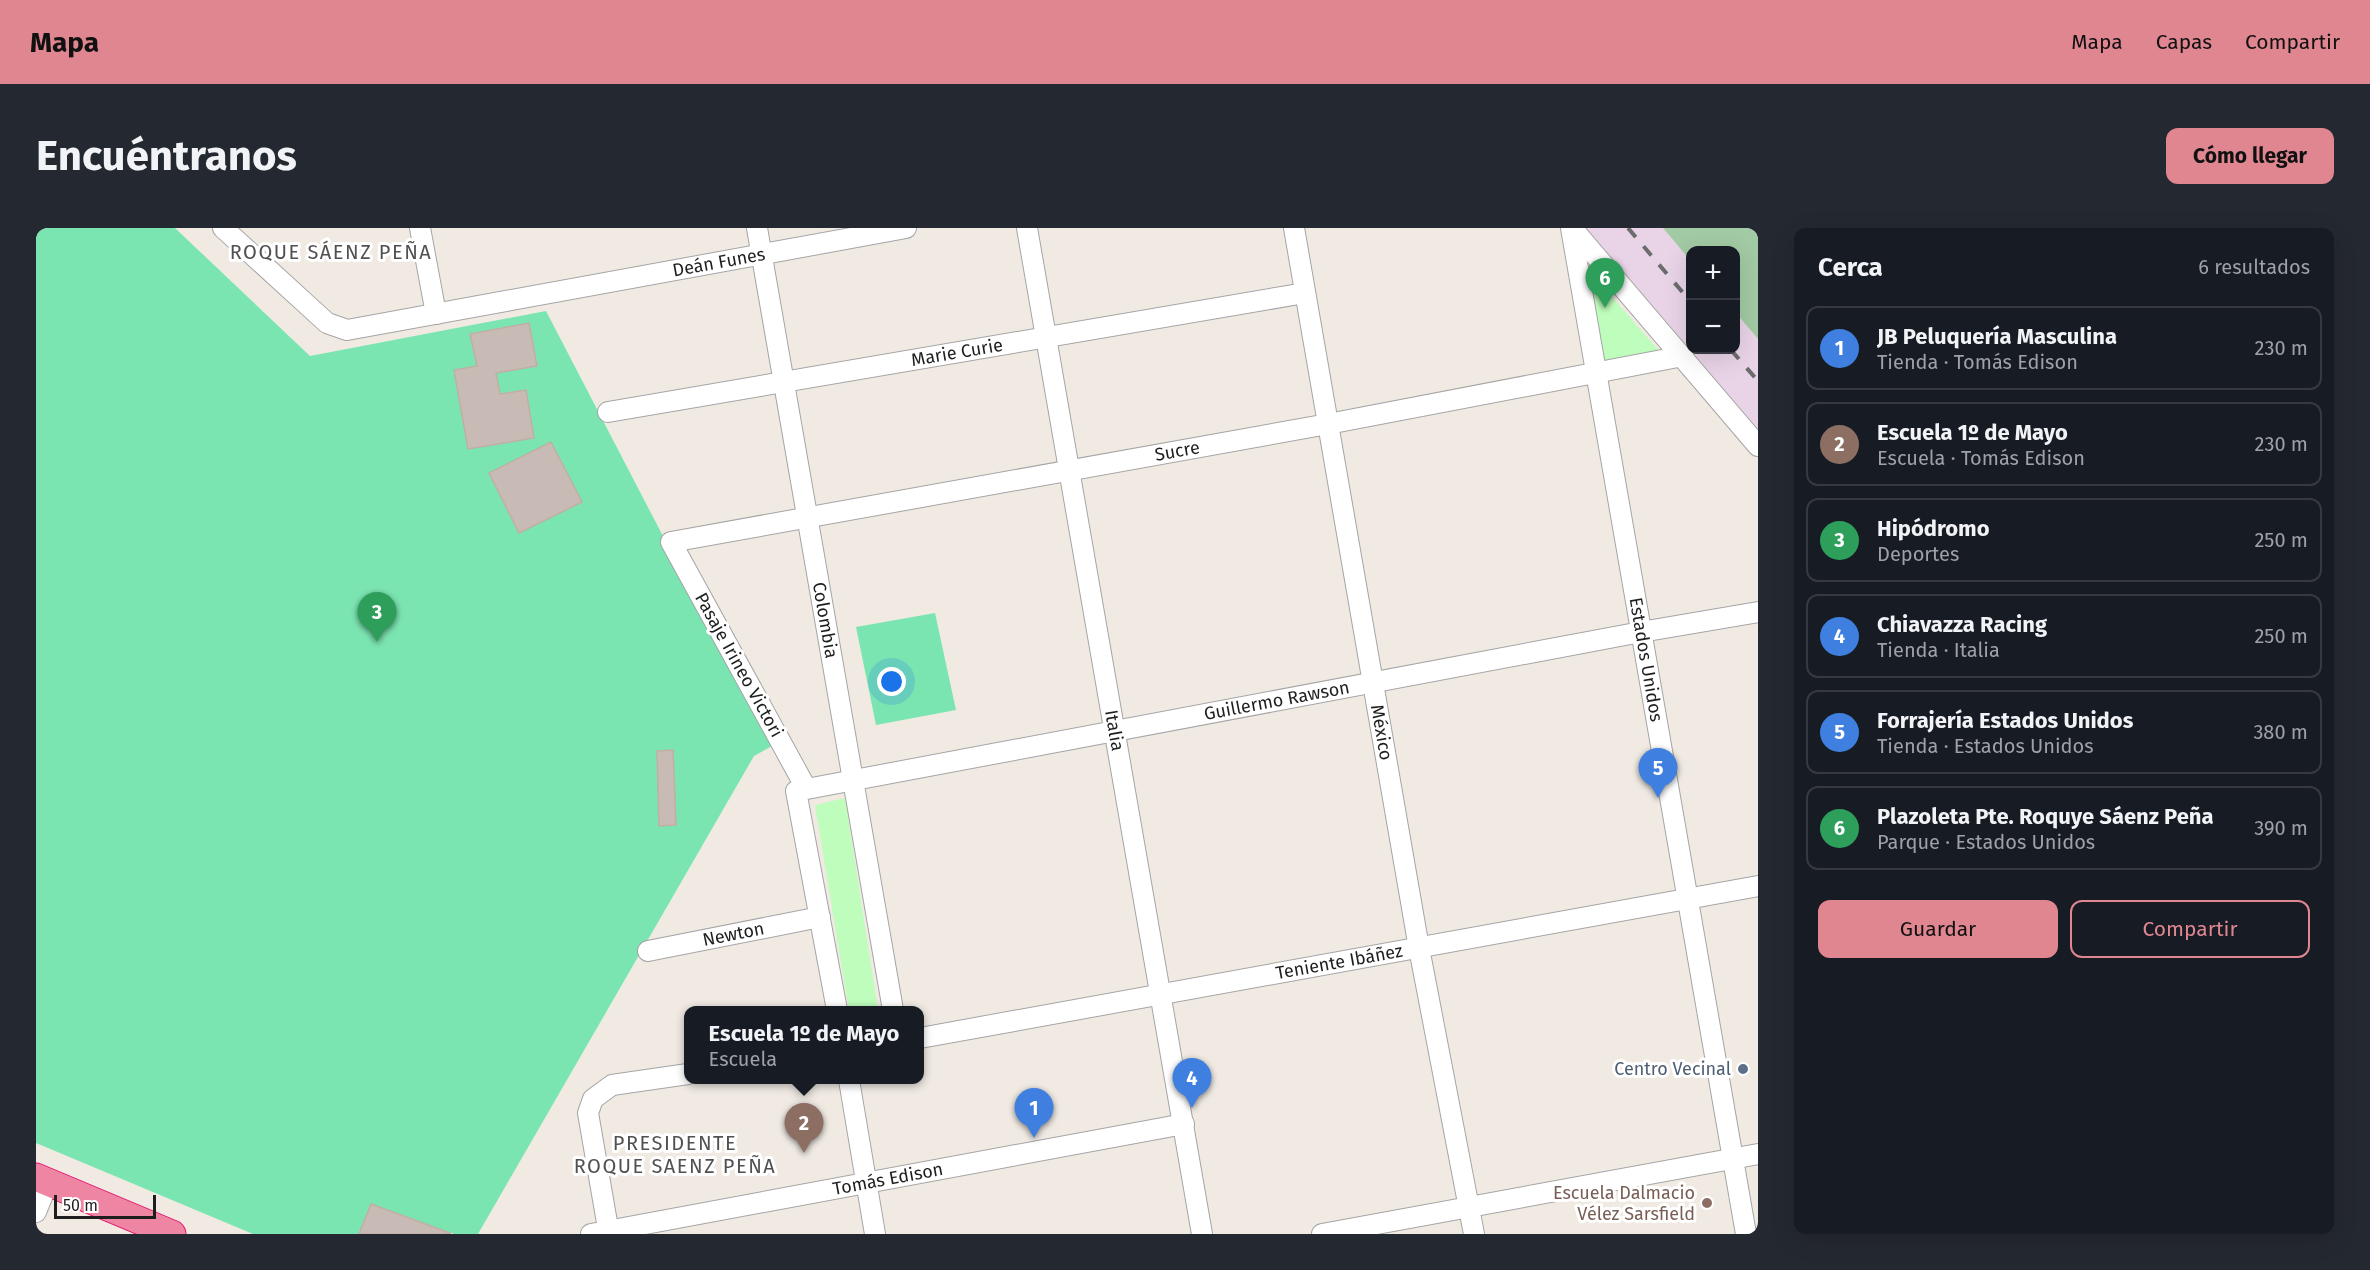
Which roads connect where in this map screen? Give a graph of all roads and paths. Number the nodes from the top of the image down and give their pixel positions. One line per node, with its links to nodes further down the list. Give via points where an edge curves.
1 (223, 228): 10 (street, Deán Funes, via 336,328 347,330)
2 (420, 228): 10 (street)
3 (757, 228): 8 (street, Colombia)
4 (906, 228): 8 (street, Deán Funes)
5 (1026, 228): 11 (street, Italia)
6 (1294, 228): 9 (street, México)
7 (1571, 228): 12 (street); 13 (street, Estados Unidos)
8 (762, 255): 10 (street, Deán Funes); 14 (street, Colombia)
9 (1305, 293): 11 (street, Marie Curie); 16 (street, México)
10 (436, 314)
11 (1046, 339): 14 (street, Marie Curie); 18 (street, Italia)
12 (1683, 356): 13 (street, Sucre); 17 (street)
13 (1595, 374): 16 (street, Sucre); 22 (street, Estados Unidos)
14 (784, 384): 15 (street, Marie Curie); 19 (street, Colombia)
15 (608, 412)
16 (1328, 424): 18 (street, Sucre); 23 (street, México)
17 (1758, 446)
18 (1067, 471): 19 (street, Sucre); 24 (street, Italia)
19 (806, 516): 20 (street, Sucre); 25 (street, Colombia)
20 (671, 542): 26 (street, Pasaje Irineo Victori)
21 (1758, 612): 22 (street, Guillermo Rawson)
22 (1641, 632): 23 (street, Guillermo Rawson); 28 (street, Estados Unidos)
23 (1373, 682): 24 (street, Guillermo Rawson); 30 (street, México)
24 (1114, 731): 25 (street, Guillermo Rawson); 32 (street, Italia)
25 (853, 780): 26 (street, Guillermo Rawson); 34 (street, Colombia)
26 (801, 789): 29 (street)
27 (1758, 886): 28 (street, Teniente Ibáñez)
28 (1686, 898): 30 (street, Teniente Ibáñez); 40 (street, Estados Unidos)
29 (820, 916): 31 (street, Newton); 33 (street)
30 (1419, 948): 32 (street, Teniente Ibáñez); 43 (street, México)
31 (648, 951)
32 (1161, 995): 35 (street, Teniente Ibáñez); 38 (street, Italia)
33 (836, 1006)
34 (892, 1006)
35 (924, 1037)
36 (684, 1075): 45 (street, via 612,1085 593,1099 588,1113)
37 (850, 1084): 42 (street)
38 (1184, 1124): 42 (street, Tomás Edison); 48 (street, Italia)
39 (1758, 1154): 40 (street)
40 (1733, 1159): 43 (street); 51 (street, Estados Unidos)
41 (42, 1179): 44 (street); 46 (highway)
42 (866, 1183): 45 (street, Tomás Edison); 47 (street)
43 (1469, 1207): 49 (street); 50 (street, México)
44 (36, 1212)
45 (602, 1233)
46 (172, 1234)
47 (875, 1234)
48 (1202, 1234)
49 (1322, 1234)
50 (1474, 1234)
51 (1746, 1234)

